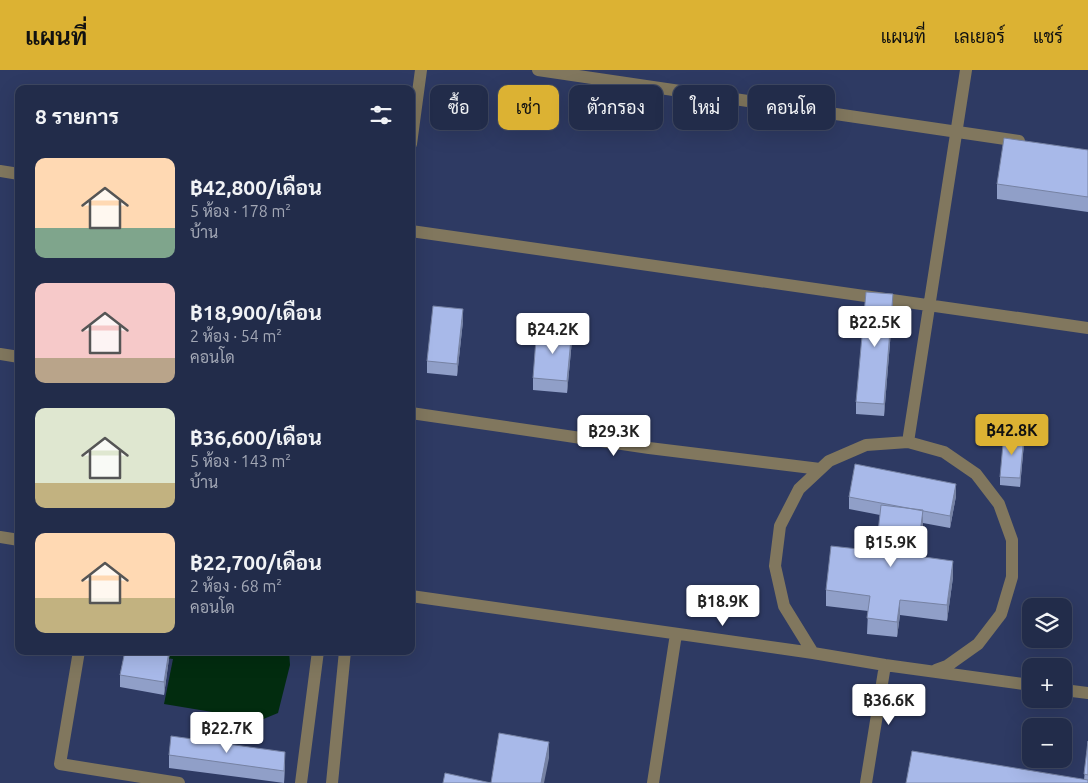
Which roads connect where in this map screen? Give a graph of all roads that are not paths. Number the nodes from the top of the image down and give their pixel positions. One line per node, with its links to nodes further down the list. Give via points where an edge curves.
1 (421, 70): 4 (street)
2 (538, 70): 5 (street)
3 (966, 70): 5 (street)
4 (415, 114)
5 (957, 132): 6 (street); 10 (street)
6 (1032, 143)
7 (0, 171): 8 (street)
8 (15, 173)
9 (415, 232): 10 (street)
10 (930, 306): 11 (street); 15 (street)
11 (1088, 328)
12 (0, 354): 13 (street)
13 (15, 356)
14 (415, 414): 16 (street)
15 (908, 442): 16 (street, via 866,445 829,461); 26 (street, via 944,452 976,474 999,504 1012,540 1012,578 1001,614 978,644 947,666)
16 (820, 469): 21 (street, via 799,489 780,526 775,566 784,606)
17 (0, 537): 18 (street)
18 (15, 539)
19 (415, 597): 20 (street)
20 (676, 634): 21 (street); 33 (street)
21 (813, 653): 25 (street)
22 (78, 655): 30 (street, via 60,764)
23 (318, 655): 31 (street)
24 (344, 655): 32 (street)
25 (885, 665): 26 (street); 34 (street)
26 (933, 671): 27 (street)
27 (1022, 684)
28 (1072, 691): 29 (street)
29 (1088, 693)
30 (179, 783)
31 (302, 783)
32 (332, 783)
33 (653, 783)
34 (866, 783)

